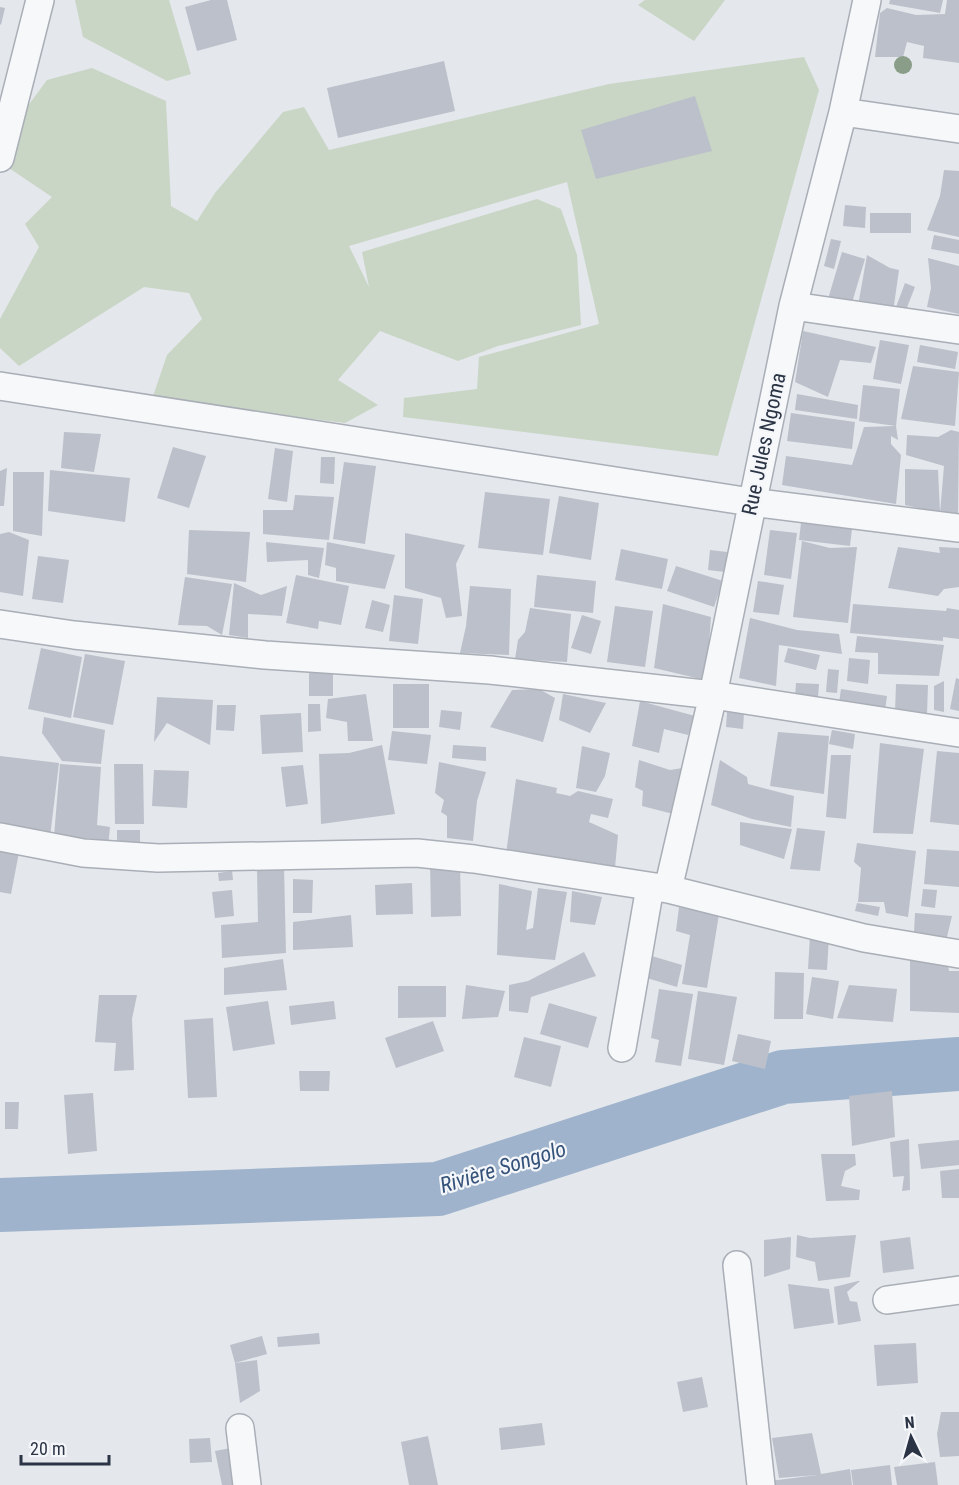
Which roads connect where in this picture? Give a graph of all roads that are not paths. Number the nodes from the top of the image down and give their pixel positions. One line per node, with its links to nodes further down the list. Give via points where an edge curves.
1 (40, 0): 5 (street)
2 (867, 0): 3 (street, Rue Jules Ngoma)
3 (843, 112): 4 (street); 6 (street, Rue Jules Ngoma)
4 (959, 129)
5 (0, 158)
6 (794, 306): 7 (street); 9 (street, Rue Jules Ngoma)
7 (959, 330)
8 (0, 386): 9 (street)
9 (751, 502): 10 (street); 12 (street, Rue Jules Ngoma)
10 (959, 528)
11 (0, 624): 12 (street, via 265,655 490,670)
12 (713, 695): 13 (street); 15 (street, Rue Jules Ngoma)
13 (959, 733)
14 (0, 837): 15 (street, via 83,853 158,858 417,853)
15 (659, 888): 16 (street, via 864,938); 17 (street, Rue Jules Ngoma)
16 (959, 954)
17 (622, 1048)
18 (737, 1265): 23 (street)
19 (959, 1290): 20 (street)
20 (887, 1300)
21 (240, 1428): 22 (street)
22 (247, 1485)
23 (761, 1485)

